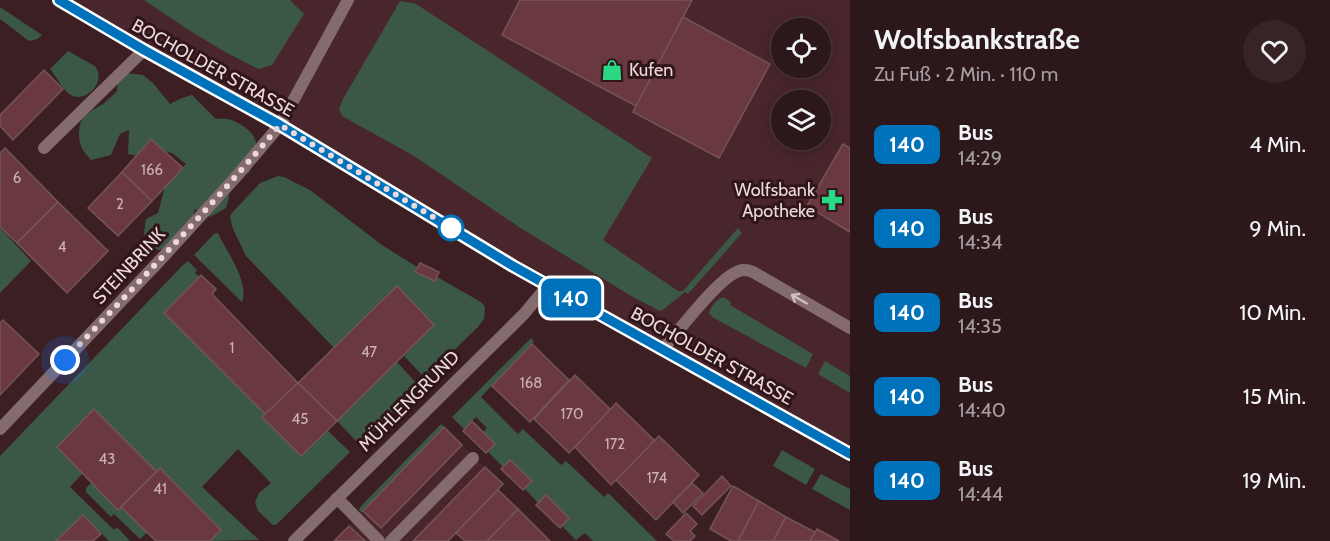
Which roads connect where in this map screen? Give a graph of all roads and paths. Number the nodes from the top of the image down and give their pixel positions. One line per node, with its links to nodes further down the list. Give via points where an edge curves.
1 (59, 0): 3 (main road, BOCHOLDER STRASSE)
2 (348, 0): 4 (street, STEINBRINK)
3 (144, 50): 4 (main road, BOCHOLDER STRASSE); 5 (street)
4 (280, 125): 6 (main road, BOCHOLDER STRASSE); 9 (street, STEINBRINK, via 164,256)
5 (45, 148)
6 (548, 285): 8 (main road, BOCHOLDER STRASSE); 12 (street, MÜHLENGRUND, via 524,314)
7 (850, 328): 8 (street, one-way to 8, via 753,272 743,270 719,285)
8 (662, 350): 10 (main road, BOCHOLDER STRASSE)
9 (0, 429)
10 (850, 454)
11 (472, 458): 15 (street)
12 (337, 498): 13 (street, MÜHLENGRUND); 14 (street)
13 (294, 541)
14 (379, 541)
15 (391, 541)

